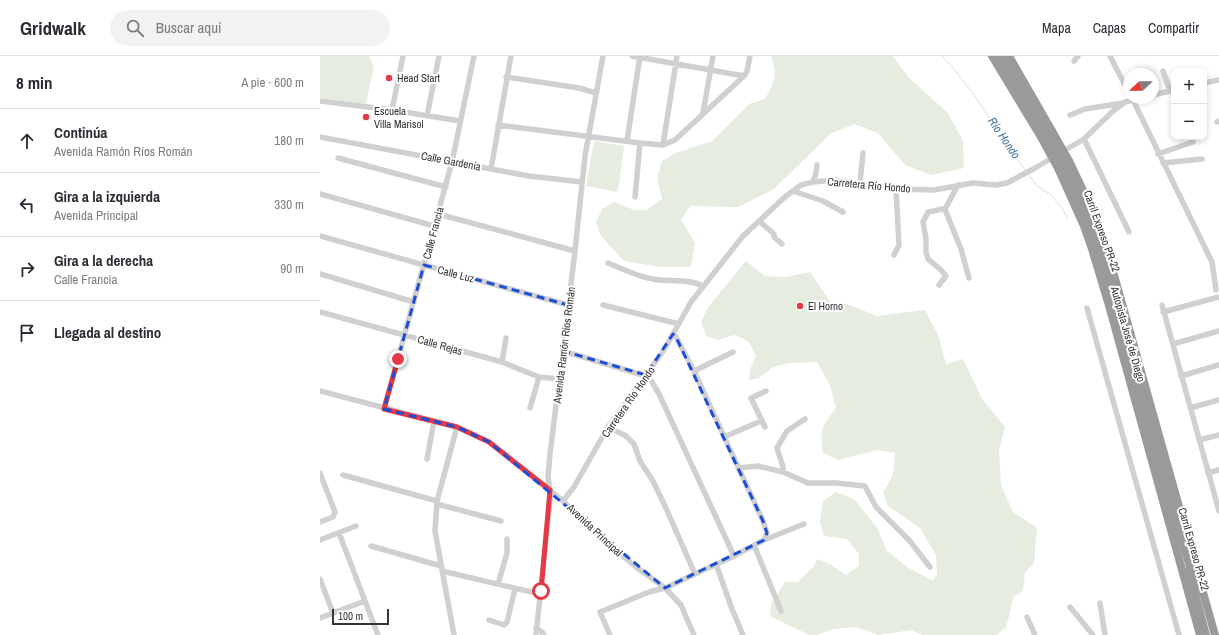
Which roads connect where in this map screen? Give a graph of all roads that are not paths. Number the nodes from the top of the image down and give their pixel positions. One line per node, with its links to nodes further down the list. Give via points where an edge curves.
1 (403, 56): 31 (street)
2 (439, 56): 34 (street)
3 (474, 56): 35 (street, Calle Francia)
4 (511, 56): 19 (street)
5 (603, 56): 25 (street, Avenida Ramón Ríos Román)
6 (632, 56): 14 (street)
7 (677, 56): 15 (street)
8 (713, 56): 16 (street)
9 (750, 56): 18 (street)
10 (992, 56): 37 (highway, Autopista José de Diego)
11 (1001, 56): 37 (highway)
12 (1008, 56): 37 (highway, Autopista José de Diego)
13 (1110, 56): 21 (street)
14 (640, 57): 15 (street); 41 (street)
15 (675, 64): 16 (street); 44 (street)
16 (710, 70): 18 (street); 32 (street)
17 (1163, 71): 23 (street)
18 (744, 76): 32 (street)
19 (506, 77): 25 (street); 36 (street)
20 (1219, 80): 22 (street)
21 (1123, 81)
22 (1207, 82)
23 (1171, 88)
24 (1171, 90): 26 (street)
25 (596, 93): 38 (street, Avenida Ramón Ríos Román)
26 (1159, 93)
27 (320, 101): 31 (street)
28 (1123, 102): 33 (street, via 1085,109)
29 (1123, 104): 40 (street, Carretera Río Hondo)
30 (1134, 104): 46 (street)
31 (392, 110): 34 (street)
32 (703, 114): 44 (street, via 675,140)
33 (1070, 115)
34 (427, 116): 35 (street)
35 (460, 121): 49 (street, Calle Francia)
36 (498, 125): 38 (street); 53 (street)
37 (1046, 134): 52 (highway, Autopista José de Diego, bridge); 52 (highway, Autopista José de Diego, bridge)
38 (589, 136): 41 (street); 54 (street, Avenida Ramón Ríos Román)
39 (320, 137): 49 (street, Calle Gardenia)
40 (1084, 139): 57 (street, Carretera Río Hondo, via 1007,183); 68 (street)
41 (627, 141): 43 (street)
42 (1193, 142): 46 (street)
43 (640, 143): 44 (street); 62 (street)
44 (663, 145)
45 (863, 153): 56 (street)
46 (1158, 154): 50 (street)
47 (338, 158): 58 (street)
48 (1202, 159): 50 (street)
49 (452, 162): 53 (street, Calle Gardenia); 58 (street, Calle Francia)
50 (1163, 164): 79 (street, via 1212,262)
51 (817, 165): 55 (street)
52 (1064, 165): 120 (highway, Carril Expreso PR-22, via 1082,203 1101,254); 172 (highway, Autopista José de Diego, via 1092,249); 175 (highway, Autopista José de Diego, via 1091,207 1110,257)
53 (491, 169): 54 (street, Calle Gardenia)
54 (582, 182): 71 (street, Avenida Ramón Ríos Román)
55 (813, 182): 56 (street, Carretera Río Hondo, via 835,180); 60 (street, Carretera Río Hondo)
56 (860, 183): 59 (street, Carretera Río Hondo)
57 (958, 185): 59 (street, Carretera Río Hondo, via 934,190); 63 (street)
58 (446, 187): 65 (street, Calle Francia)
59 (896, 189): 72 (street, via 899,245)
60 (793, 191): 64 (street, via 823,200); 66 (street, Carretera Río Hondo)
61 (320, 194): 67 (street)
62 (635, 197)
63 (945, 209): 76 (street, via 966,263); 77 (street, via 928,212 923,222 928,259 946,276)
64 (843, 212)
65 (438, 214): 67 (street, Calle Francia); 71 (street)
66 (759, 221): 70 (street); 78 (street, Carretera Río Hondo, via 743,236)
67 (434, 226): 74 (street, Calle Francia)
68 (1129, 232)
69 (320, 236): 74 (street, Calle Luz)
70 (782, 244)
71 (575, 251): 83 (street, Avenida Ramón Ríos Román)
72 (894, 255)
73 (608, 263): 78 (street, via 653,279 696,282)
74 (424, 265): 81 (street, Calle Francia); 83 (street, Calle Luz)
75 (320, 274): 81 (street)
76 (969, 278)
77 (940, 285)
78 (703, 286): 88 (street, Carretera Río Hondo)
79 (1216, 290)
80 (1219, 297): 87 (street)
81 (414, 302): 91 (street, Calle Francia)
82 (603, 305): 88 (street)
83 (568, 306): 94 (street, Avenida Ramón Ríos Román)
84 (1162, 306): 87 (street)
85 (1087, 308): 171 (street)
86 (320, 312): 91 (street, Calle Rejas)
87 (1163, 312): 93 (street)
88 (679, 324): 90 (street, Carretera Río Hondo)
89 (1219, 331): 93 (street)
90 (673, 334): 98 (street); 99 (street, Carretera Río Hondo)
91 (405, 335): 96 (street, Calle Rejas); 108 (street, Calle Francia)
92 (506, 338): 96 (street)
93 (1172, 344): 100 (street)
94 (563, 351): 99 (street); 102 (street, Avenida Ramón Ríos Román)
95 (733, 352): 98 (street)
96 (502, 362): 101 (street, Calle Rejas)
97 (1219, 366): 100 (street)
98 (694, 371): 116 (street)
99 (646, 375): 113 (street, Carretera Río Hondo); 141 (street, via 650,377 659,394)
100 (1182, 376): 107 (street)
101 (539, 377): 102 (street, Calle Rejas); 106 (street)
102 (560, 379): 127 (street, Avenida Ramón Ríos Román, via 548,467)
103 (320, 391): 108 (street, Avenida Principal)
104 (766, 391): 111 (street, via 752,398)
105 (1219, 400): 107 (street)
106 (530, 408)
107 (1190, 408): 117 (street)
108 (384, 409): 110 (street, Avenida Principal)
109 (805, 418): 122 (street, via 788,431 776,448)
110 (434, 421): 112 (street, Avenida Principal); 118 (street)
111 (761, 421): 114 (street); 116 (street)
112 (457, 427): 127 (street, Avenida Principal, via 489,442); 129 (street)
113 (608, 427): 128 (street, Carretera Río Hondo); 145 (street, via 626,436 634,444 637,454 654,481)
114 (765, 427)
115 (1219, 435): 117 (street)
116 (724, 437): 119 (street)
117 (1199, 440): 124 (street)
118 (426, 459)
119 (738, 468): 122 (street, via 758,466); 138 (street, via 763,521 766,533)
120 (1161, 468): 173 (highway, Carril Expreso PR-22, via 1162,480); 174 (highway, Carril Expreso PR-22)
121 (1219, 470): 124 (street)
122 (783, 472): 143 (street, via 808,483 865,486 876,507 909,540)
123 (320, 473): 126 (street)
124 (1208, 473): 130 (street)
125 (343, 475): 129 (street)
126 (322, 486): 131 (street, via 335,512 333,517)
127 (550, 490): 128 (street, Avenida Principal); 150 (street, Avenida Ramón Ríos Román)
128 (564, 501): 148 (street, Avenida Principal, via 604,540)
129 (437, 502): 132 (street); 144 (street, via 435,531)
130 (1218, 507)
131 (320, 522)
132 (502, 522)
133 (804, 524): 138 (street)
134 (356, 526): 135 (street)
135 (339, 533): 137 (street); 151 (street)
136 (507, 539): 147 (street, via 507,553)
137 (320, 540)
138 (764, 540): 139 (street)
139 (754, 545): 141 (street); 154 (street)
140 (370, 546): 144 (street)
141 (734, 556): 142 (street)
142 (716, 564): 145 (street); 167 (street)
143 (930, 567)
144 (442, 568): 147 (street); 162 (street)
145 (695, 574): 148 (street)
146 (320, 579): 155 (street)
147 (498, 584): 149 (street)
148 (665, 588): 165 (street, via 600,612); 166 (street, Avenida Principal, via 680,606)
149 (515, 589): 150 (street); 158 (street, via 507,622 504,625)
150 (540, 594): 159 (street, Avenida Ramón Ríos Román)
151 (365, 601): 155 (street); 160 (street)
152 (1100, 603): 170 (street)
153 (1070, 607): 169 (street)
154 (781, 611)
155 (333, 613): 157 (street)
156 (1027, 617): 168 (street)
157 (320, 618)
158 (489, 620)
159 (536, 628): 163 (street, Avenida Ramón Ríos Román); 164 (street)
160 (377, 634): 161 (street)
161 (370, 635)
162 (454, 635)
163 (536, 635)
164 (544, 635)
165 (610, 635)
166 (694, 635)
167 (743, 635)
168 (1035, 635)
169 (1093, 635)
170 (1105, 635)
171 (1179, 635)
172 (1200, 635)
173 (1206, 635)
174 (1210, 635)
175 (1215, 635)

